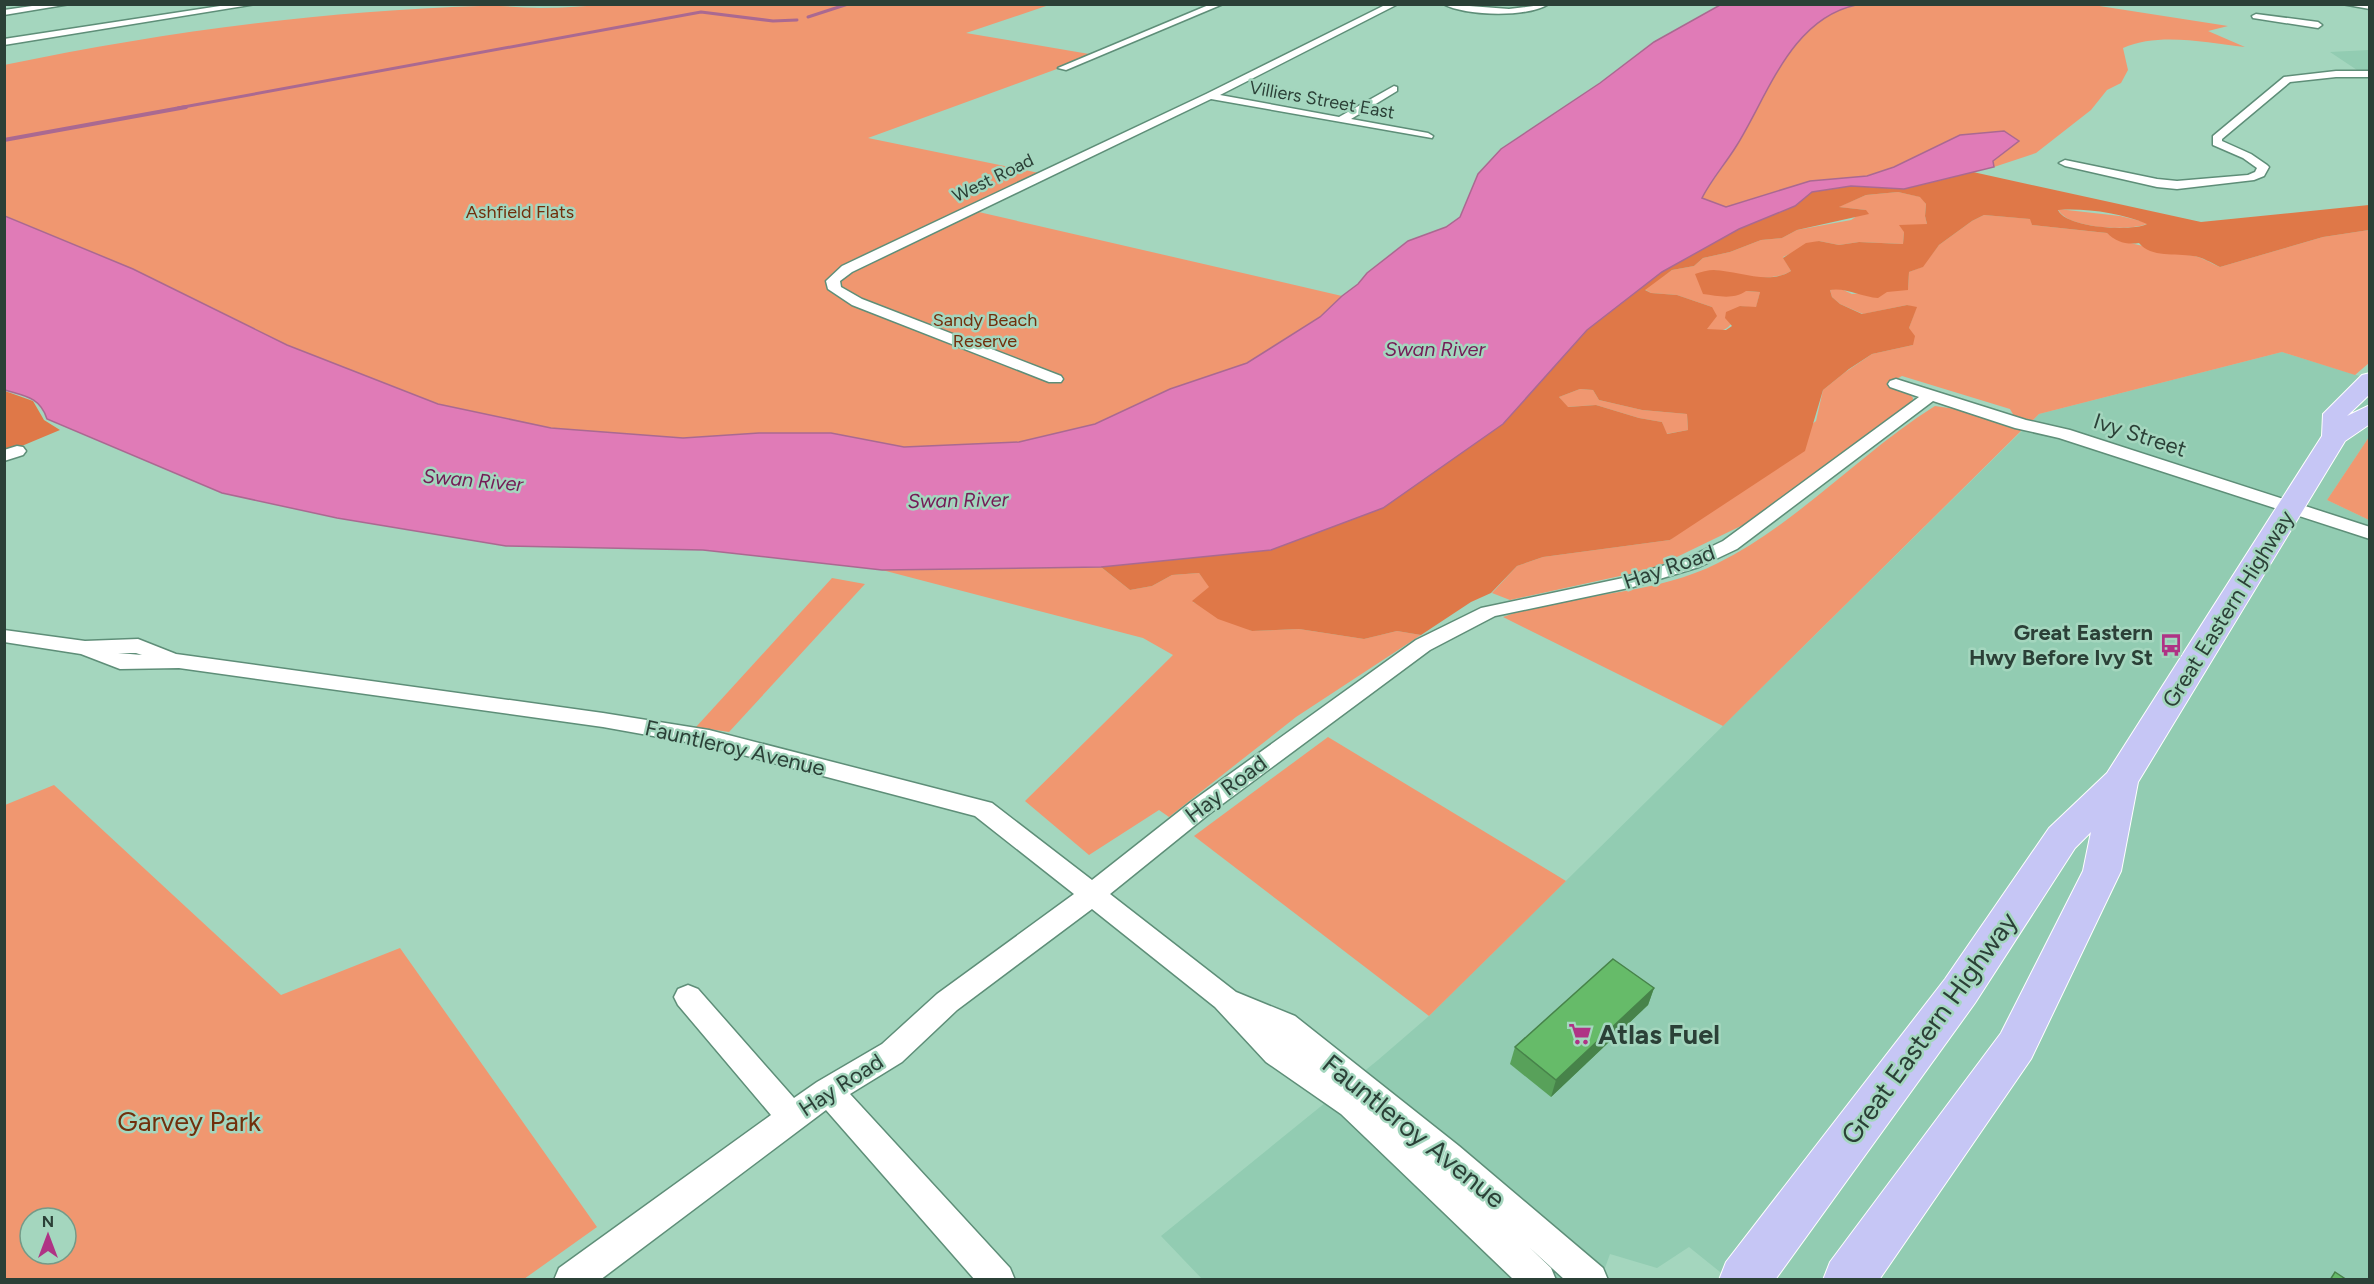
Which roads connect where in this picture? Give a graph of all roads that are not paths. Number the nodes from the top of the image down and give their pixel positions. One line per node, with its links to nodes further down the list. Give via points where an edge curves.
1 (66, 4): 10 (street)
2 (252, 4): 12 (street)
3 (1219, 4): 15 (street)
4 (1394, 4): 18 (street, West Road)
5 (1447, 4): 6 (street, via 1523,12)
6 (1545, 4)
7 (2346, 4): 8 (street)
8 (2370, 7)
9 (2273, 8): 13 (street, via 2253,18)
10 (4, 13)
11 (108, 13): 12 (street)
12 (126, 24): 14 (street)
13 (2318, 25)
14 (4, 42)
15 (1063, 68)
16 (2370, 74): 21 (street, via 2287,79 2241,117 2217,142 2263,167 2260,174 2250,178 2177,185)
17 (1394, 88): 19 (street)
18 (1210, 96): 19 (street, Villiers Street East); 22 (street, West Road, via 854,265 833,282 835,289 857,302)
19 (1341, 120): 20 (street, Villiers Street East)
20 (1428, 136)
21 (2065, 163)
22 (1054, 379)
23 (2370, 380): 27 (highway, Great Eastern Highway, via 2335,414)
24 (1896, 384): 25 (street, Ivy Street)
25 (1930, 396): 28 (street, Ivy Street, via 2064,434); 32 (street, Hay Road, via 1730,545 1673,570 1488,612 1423,645 1200,808)
26 (2370, 412): 27 (highway, Great Eastern Highway)
27 (2335, 436): 28 (highway, Great Eastern Highway)
28 (2291, 507): 29 (street, Ivy Street); 31 (highway, Great Eastern Highway)
29 (2370, 533)
30 (4, 636): 32 (street, Fauntleroy Avenue, via 85,648 120,662 179,661 709,738 983,809)
31 (2120, 782): 41 (highway, Great Eastern Highway, via 2062,838 1960,991); 42 (highway, Great Eastern Highway, via 2102,871 2016,1046)
32 (1093, 894): 34 (street, Fauntleroy Avenue); 35 (street, Hay Road, via 947,1002 891,1053)
33 (688, 997): 36 (street)
34 (1225, 999): 39 (street, Fauntleroy Avenue, via 1276,1053 1352,1104); 40 (street, Fauntleroy Avenue, via 1285,1026 1448,1156)
35 (828, 1091): 36 (street, Hay Road); 38 (street)
36 (791, 1117): 37 (street, Hay Road)
37 (572, 1280)
38 (998, 1280)
39 (1539, 1280)
40 (1592, 1280)
41 (1744, 1280)
42 (1848, 1280)

